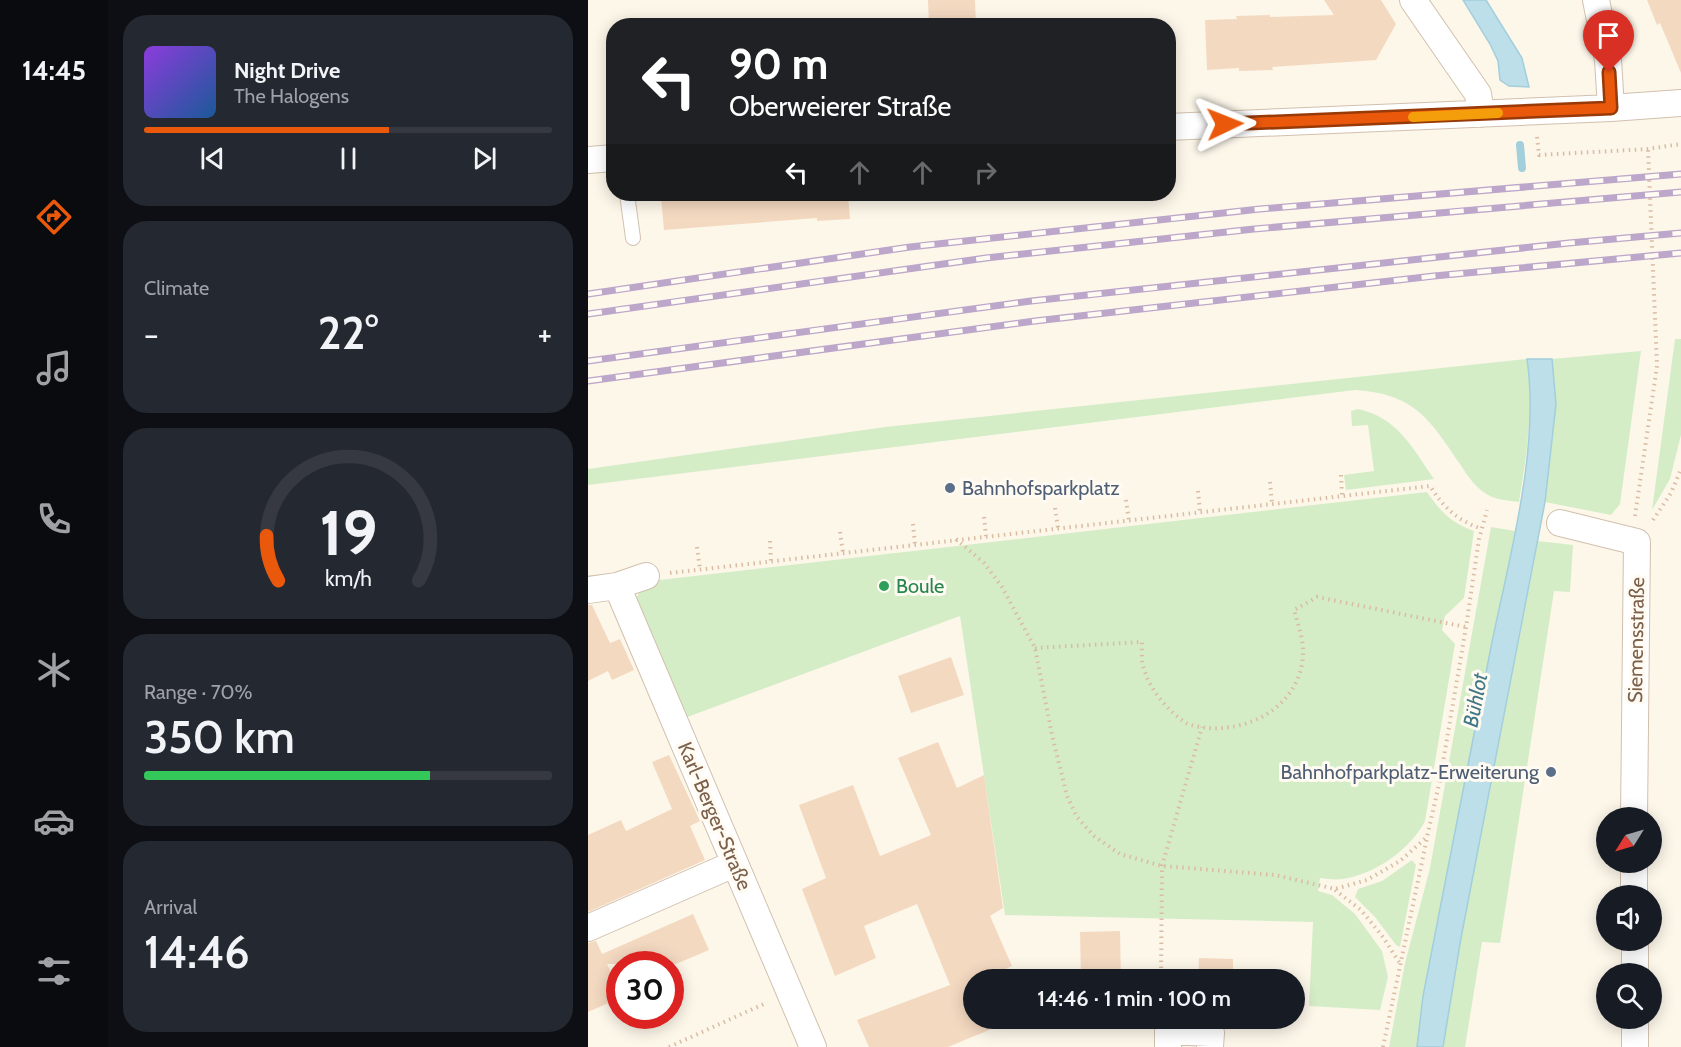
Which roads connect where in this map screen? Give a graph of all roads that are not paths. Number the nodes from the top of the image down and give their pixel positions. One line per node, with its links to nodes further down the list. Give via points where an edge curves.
1 (1413, 0): 5 (street, via 1478,94)
2 (1596, 0): 4 (street, via 1608,60)
3 (1681, 102): 4 (street)
4 (1611, 108): 5 (street)
5 (1481, 114): 6 (street)
6 (1176, 127)
7 (606, 159): 8 (street)
8 (588, 160)
9 (628, 201): 10 (lane)
10 (633, 238)
11 (1560, 523): 13 (street, Siemensstraße, via 1634,541)
12 (588, 590): 14 (street, Karl-Berger-Straße, via 631,578)
13 (1634, 807)
14 (734, 864): 15 (street); 17 (street, Karl-Berger-Straße)
15 (588, 928)
16 (1635, 1029): 20 (street)
17 (813, 1047)
18 (1168, 1047): 19 (street, via 1168,1031 1210,1033)
19 (1210, 1047)
20 (1635, 1047)

